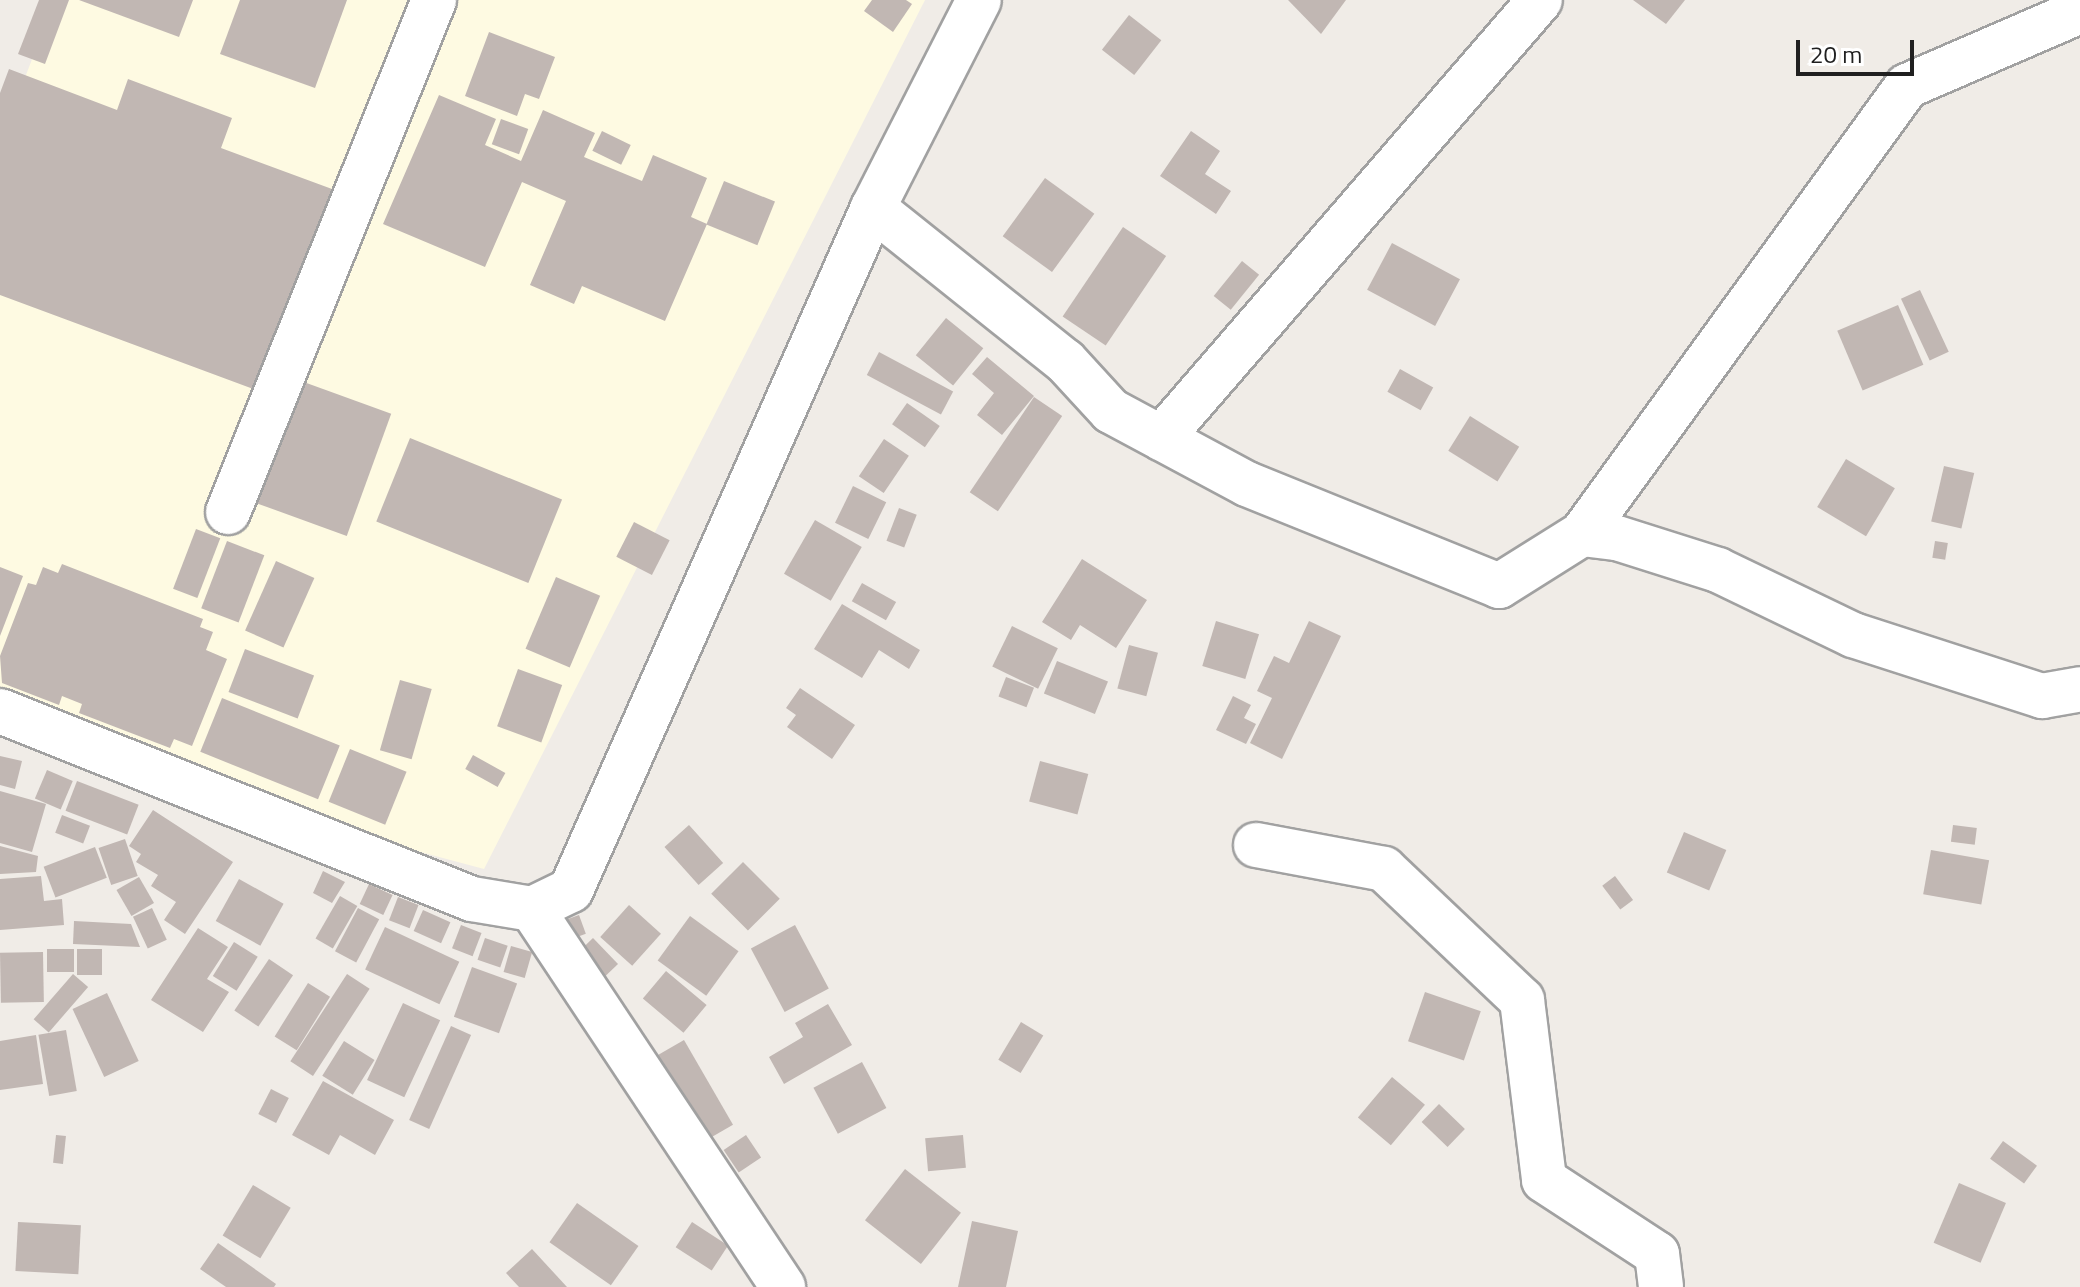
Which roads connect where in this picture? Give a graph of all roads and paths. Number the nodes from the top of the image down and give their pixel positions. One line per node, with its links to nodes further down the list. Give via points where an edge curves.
1 (434, 0): 7 (street)
2 (979, 0): 5 (street)
3 (1540, 0): 6 (street)
4 (2068, 12): 8 (street, via 1907,86)
5 (873, 208): 6 (street, via 1065,361 1111,411); 12 (street, via 594,846 571,890)
6 (1161, 438): 8 (street, via 1247,484 1499,586)
7 (228, 512)
8 (1582, 534): 9 (street, via 1718,570 1853,635 2042,696)
9 (2080, 689)
10 (0, 711): 12 (street, via 472,899)
11 (1256, 845): 14 (street, via 1384,869 1522,1000 1544,1180 1657,1254)
12 (532, 909): 13 (street)
13 (783, 1287)
14 (1661, 1287)

